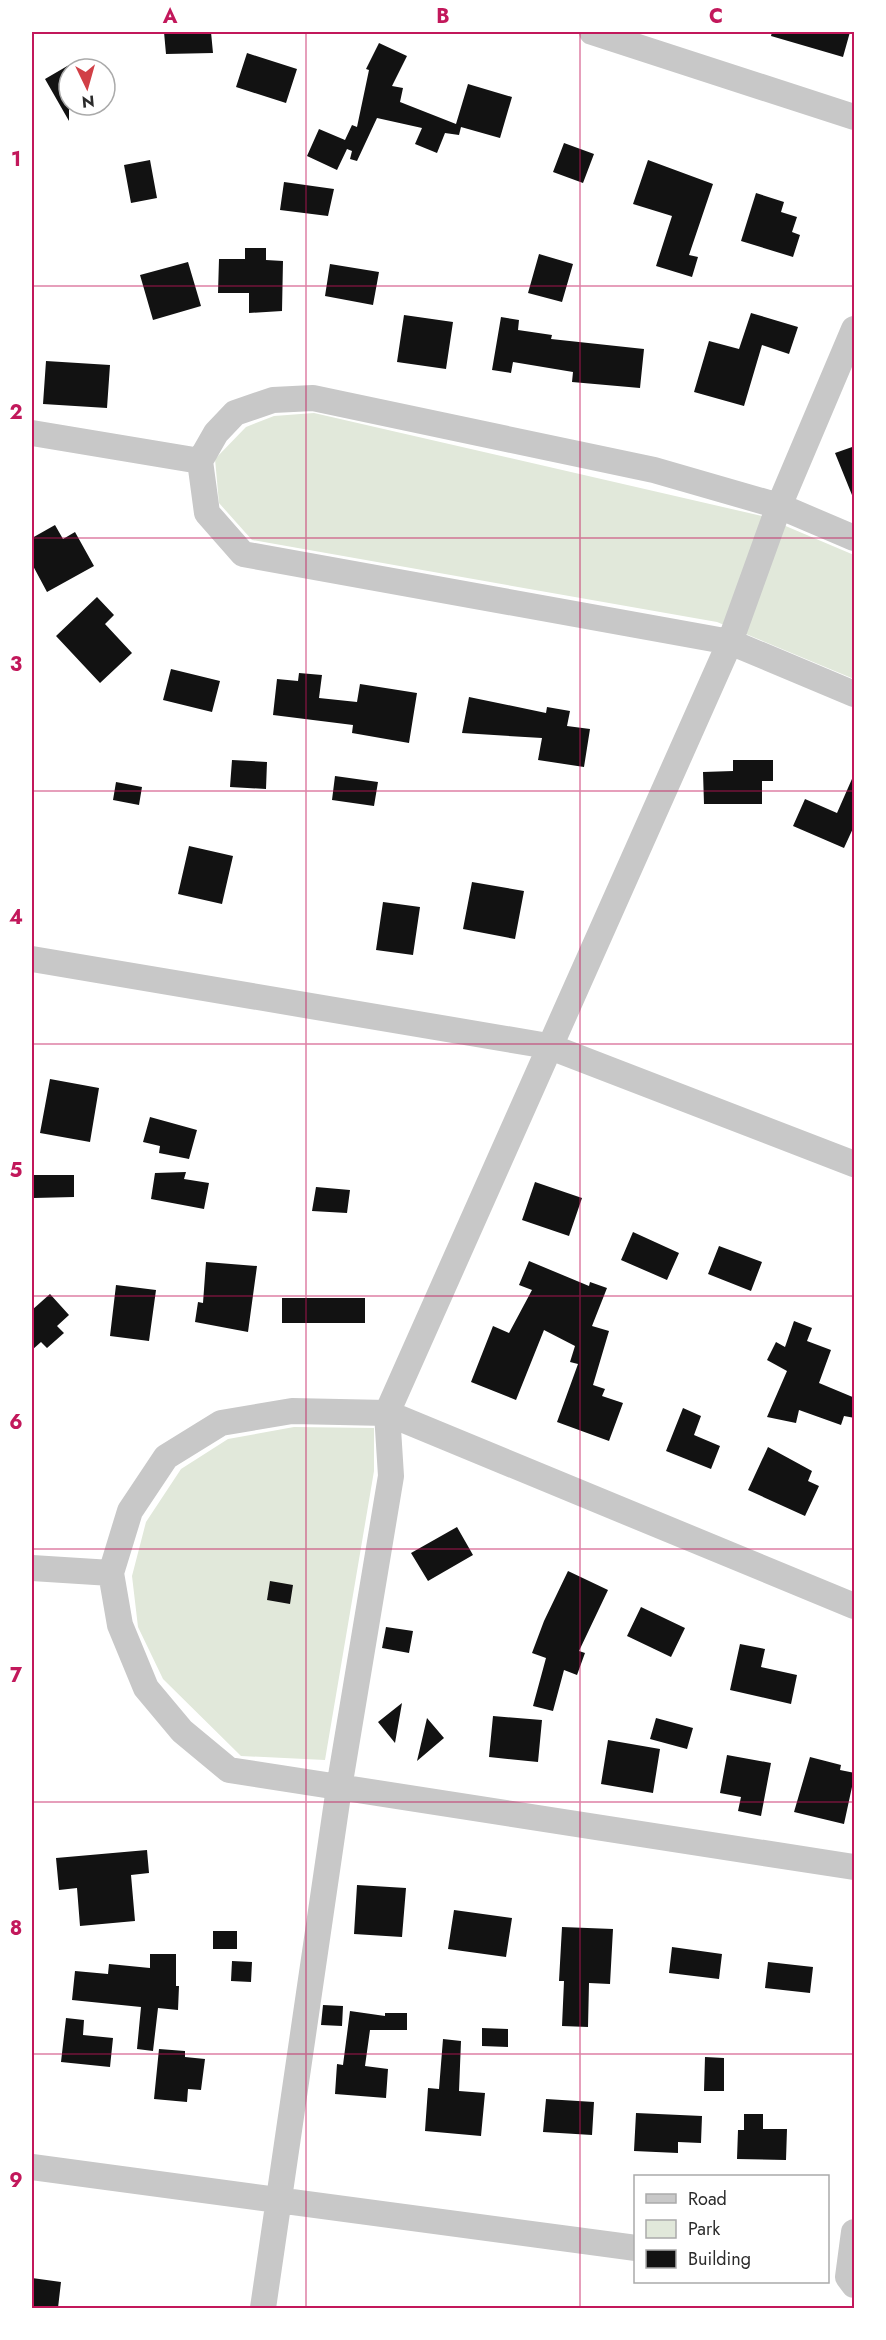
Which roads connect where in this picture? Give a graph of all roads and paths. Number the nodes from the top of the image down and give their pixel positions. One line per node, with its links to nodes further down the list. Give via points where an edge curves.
1 (592, 32): 2 (street)
2 (855, 117)
3 (855, 329): 6 (street)
4 (32, 433): 5 (street)
5 (200, 461): 6 (street, via 216,433 235,413 273,400 313,398 654,470); 8 (street, via 207,513 243,554)
6 (779, 506): 7 (street); 8 (street)
7 (855, 538)
8 (730, 642): 9 (street); 11 (street)
9 (855, 694)
10 (32, 959): 11 (street)
11 (548, 1046): 12 (street); 13 (street)
12 (855, 1164)
13 (387, 1413): 15 (street, via 292,1410 220,1423 166,1458 130,1511); 16 (street); 17 (street, via 391,1476)
14 (32, 1568): 15 (street)
15 (111, 1573): 17 (street, via 120,1625 146,1688 182,1731 229,1770)
16 (855, 1606)
17 (339, 1788): 18 (street); 20 (street)
18 (855, 1867)
19 (32, 2167): 20 (street)
20 (279, 2200): 22 (street); 24 (street)
21 (855, 2232): 23 (street)
22 (634, 2248)
23 (843, 2279)
24 (263, 2308)

